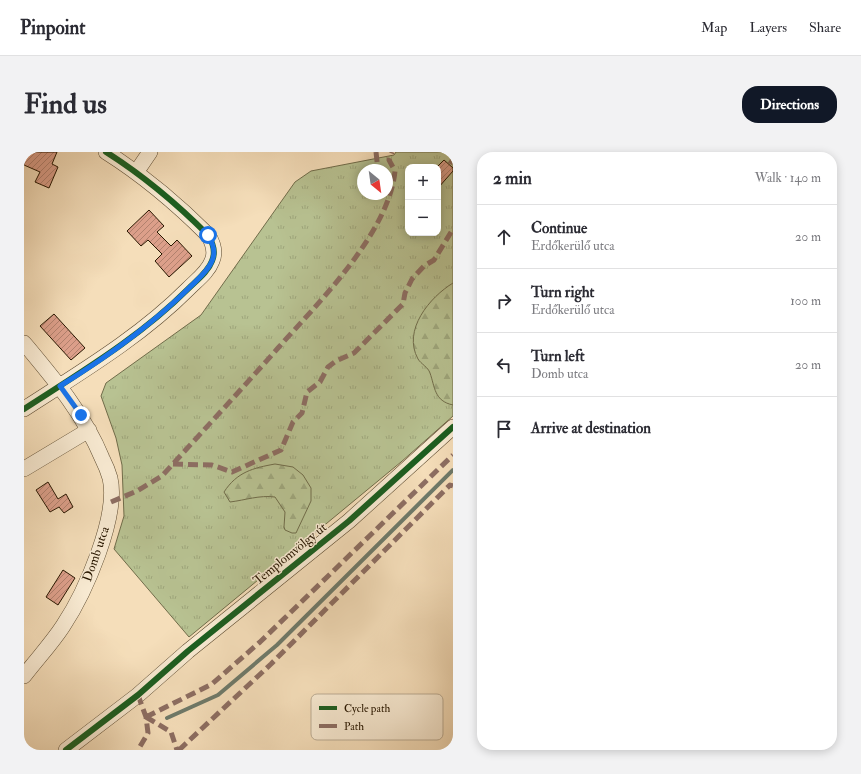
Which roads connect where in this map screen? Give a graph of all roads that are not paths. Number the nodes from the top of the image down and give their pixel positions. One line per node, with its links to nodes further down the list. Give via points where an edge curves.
1 (106, 152): 3 (street)
2 (150, 152): 3 (street)
3 (137, 171): 5 (street, via 208,235 213,246 213,260 209,268 181,296 143,329)
4 (24, 343): 5 (street, Domb utca)
5 (60, 386): 6 (street); 8 (street, Domb utca)
6 (24, 408)
7 (453, 428): 11 (street, Templomvölgy út, via 349,521 194,646 138,695)
8 (89, 430): 9 (street); 10 (street, Domb utca, via 110,478 111,502 102,542 83,591 63,626)
9 (24, 469)
10 (24, 676)
11 (66, 750)

